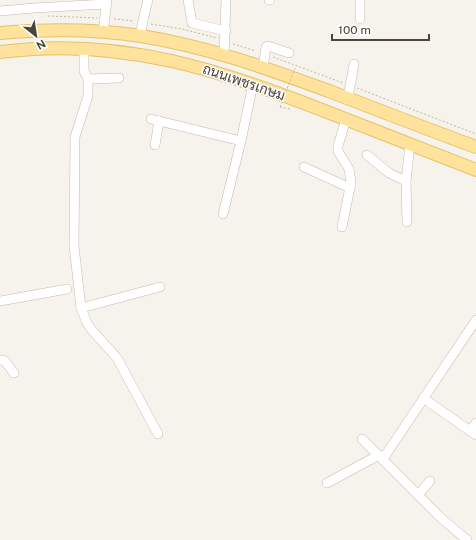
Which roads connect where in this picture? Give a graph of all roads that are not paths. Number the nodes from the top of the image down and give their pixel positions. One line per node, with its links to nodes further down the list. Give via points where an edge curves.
1 (151, 0): 12 (street, via 144,16)
2 (188, 0): 9 (street, via 192,23)
3 (226, 0): 9 (street)
4 (360, 0): 8 (street)
5 (106, 2): 6 (street); 10 (street)
6 (33, 4): 7 (street)
7 (0, 12)
8 (360, 19)
9 (226, 31): 16 (street)
10 (103, 32): 11 (main road, ถนนเพชรเกษม, via 55,30); 12 (main road, ถนนเพชรเกษม)
11 (0, 33)
12 (140, 36): 16 (main road, ถนนเพชรเกษม)
13 (84, 48): 14 (main road, ถนนเพชรเกษม, via 36,48); 20 (street, via 84,71); 21 (main road, ถนนเพชรเกษม, via 162,58)
14 (0, 52)
15 (289, 53): 18 (street, via 266,47)
16 (224, 55): 18 (main road, ถนนเพชรเกษม)
17 (354, 64): 22 (street)
18 (263, 67): 22 (main road, ถนนเพชรเกษม)
19 (119, 78): 20 (street)
20 (88, 79): 39 (street, via 88,96 74,137 74,246)
21 (252, 84): 23 (main road, ถนนเพชรเกษม); 24 (street)
22 (348, 98): 27 (main road, ถนนเพชรเกษม)
23 (346, 119): 25 (main road, ถนนเพชรเกษม); 32 (street, via 338,151 349,170)
24 (241, 141): 26 (street, via 155,120); 33 (street)
25 (410, 144): 30 (main road, ถนนเพชรเกษม); 31 (street)
26 (155, 145)
27 (476, 147)
28 (367, 155): 31 (street, via 389,173)
29 (304, 167): 32 (street)
30 (476, 170)
31 (406, 181): 34 (street)
32 (350, 188): 35 (street)
33 (223, 214)
34 (407, 222)
35 (342, 226)
36 (160, 287): 39 (street)
37 (67, 289): 38 (street)
38 (0, 301)
39 (81, 308): 46 (street, via 91,329 117,358)
40 (476, 320): 43 (street)
41 (0, 360): 42 (street, via 5,361)
42 (14, 373)
43 (423, 398): 45 (street); 48 (street)
44 (476, 423): 45 (street)
45 (473, 433)
46 (158, 434)
47 (362, 439): 48 (street)
48 (381, 457): 50 (street); 51 (street)
49 (430, 481): 51 (street)
50 (327, 482)
51 (418, 495): 52 (street)
52 (467, 540)

